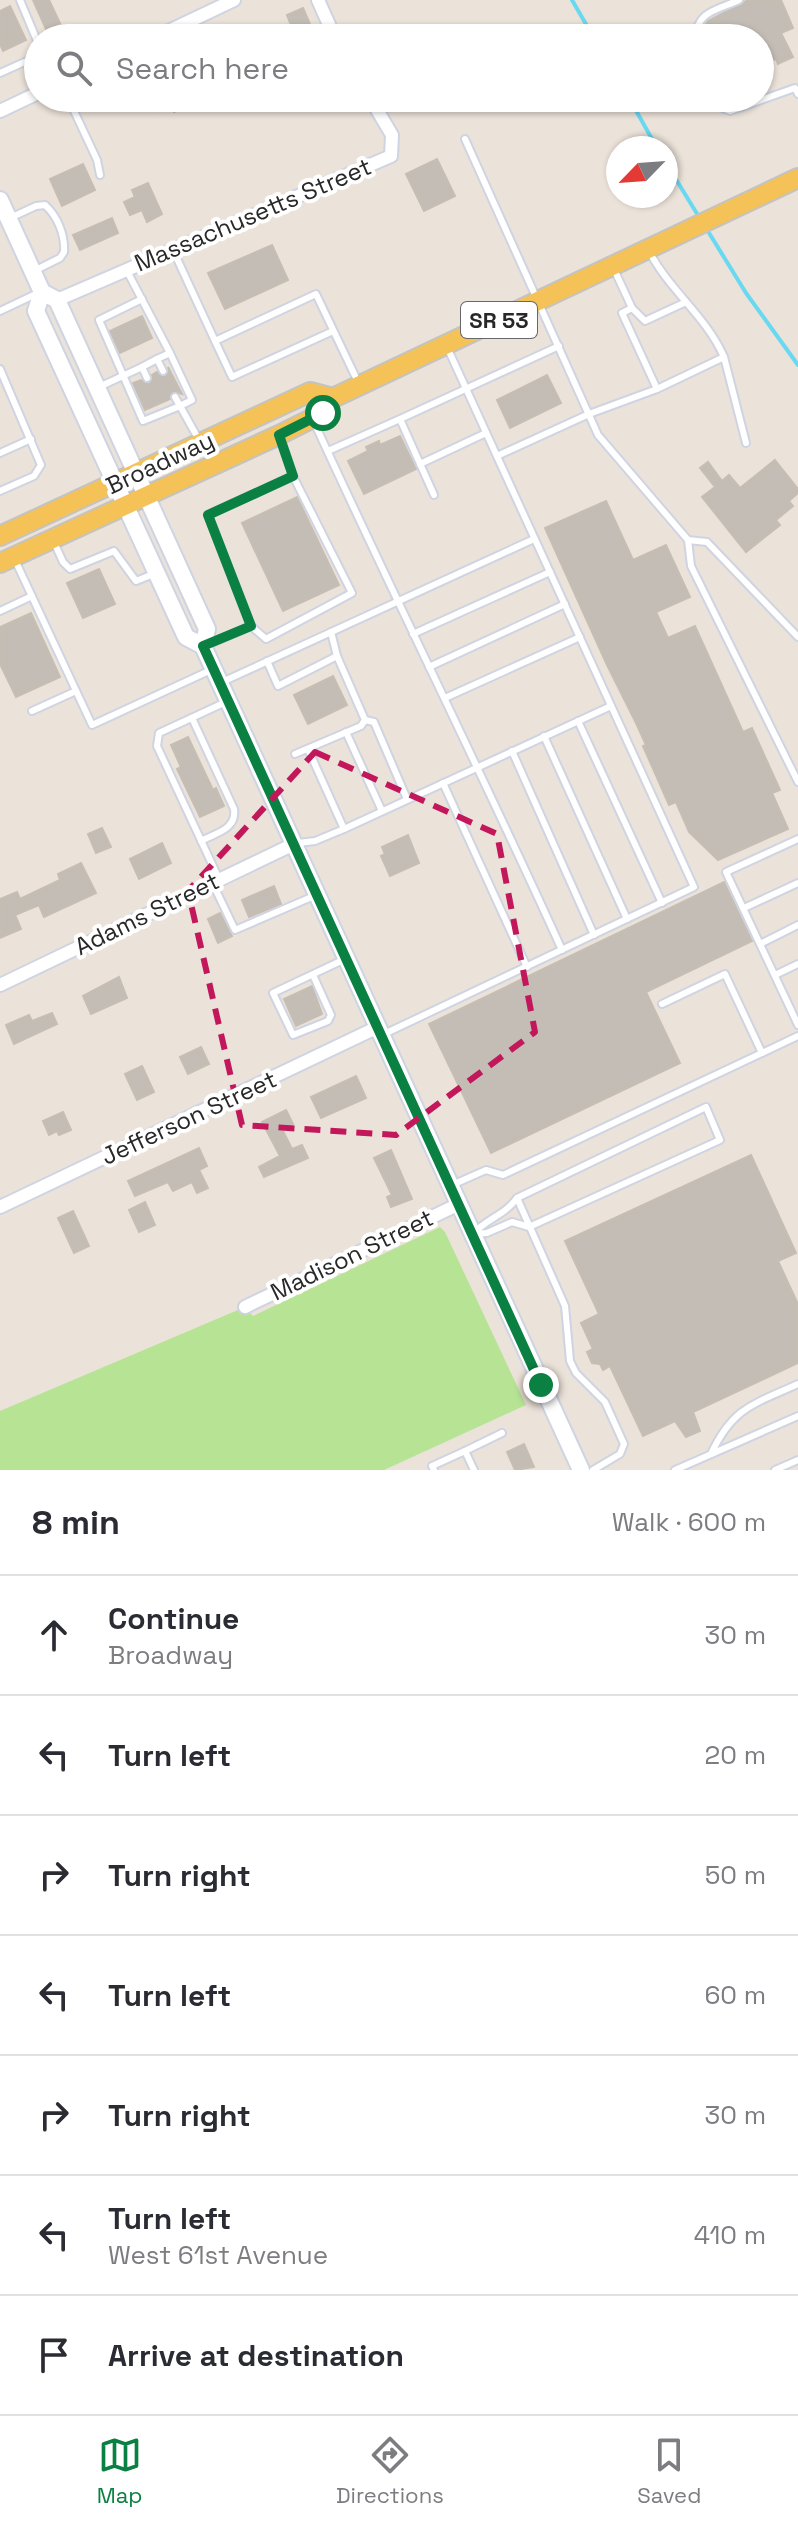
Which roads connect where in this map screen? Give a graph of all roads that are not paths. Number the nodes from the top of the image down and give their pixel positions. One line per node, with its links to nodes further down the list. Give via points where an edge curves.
1 (20, 0): 5 (lane)
2 (234, 0): 6 (street)
3 (318, 0): 7 (street)
4 (739, 0): 8 (lane)
5 (30, 24)
6 (183, 24)
7 (329, 24)
8 (697, 24)
9 (24, 62): 10 (lane)
10 (0, 73)
11 (797, 89): 12 (lane)
12 (774, 97)
13 (24, 100): 14 (street)
14 (0, 111)
15 (75, 112): 18 (lane)
16 (378, 112): 23 (street, Massachusetts Street, via 392,135 391,156)
17 (465, 139): 29 (lane)
18 (100, 175)
19 (798, 178): 22 (main road, Broadway / SR 53)
20 (0, 200): 21 (main road)
21 (9, 219): 26 (main road); 26 (lane, via 45,205 63,233 60,258)
22 (657, 247): 24 (main road, Broadway / SR 53); 30 (lane, via 657,266)
23 (173, 250): 25 (street, Massachusetts Street); 34 (lane)
24 (613, 267): 29 (main road, Broadway / SR 53); 31 (lane)
25 (127, 270): 27 (street, Massachusetts Street); 28 (lane)
26 (32, 272): 27 (main road)
27 (49, 296): 32 (lane); 46 (main road); 68 (main road, via 36,311)
28 (142, 299): 37 (lane); 43 (lane, via 99,320)
29 (540, 301): 35 (main road, Broadway / SR 53); 36 (lane)
30 (686, 302): 31 (lane, via 645,321); 38 (lane)
31 (632, 308): 48 (lane, via 622,313)
32 (0, 311)
33 (333, 331): 34 (lane, via 232,377); 34 (lane, via 316,294); 45 (lane)
34 (215, 341)
35 (446, 345): 45 (main road, Broadway / SR 53); 47 (lane)
36 (559, 346): 47 (lane); 54 (lane)
37 (170, 353): 39 (lane); 52 (lane, via 192,400)
38 (724, 357): 48 (lane); 61 (lane)
39 (157, 359): 40 (lane); 42 (lane)
40 (142, 367): 43 (lane); 44 (lane)
41 (0, 369): 59 (lane)
42 (163, 371)
43 (123, 375): 46 (lane); 53 (lane, via 143,421)
44 (147, 378)
45 (359, 385): 50 (main road, Broadway / SR 53)
46 (97, 387): 66 (main road)
47 (465, 388): 56 (lane); 57 (lane)
48 (657, 389): 54 (lane)
49 (175, 397): 52 (lane)
50 (333, 398): 55 (main road, Broadway / SR 53); 60 (main road, Broadway / SR 53, via 310,392)
51 (160, 404): 53 (lane)
52 (180, 406): 53 (lane); 60 (lane)
53 (163, 413)
54 (589, 414): 64 (lane); 76 (lane, via 598,435)
55 (313, 419): 58 (main road, Broadway / SR 53); 62 (lane)
56 (400, 419): 62 (lane); 65 (lane)
57 (486, 433): 64 (lane); 65 (lane)
58 (279, 435): 67 (lane); 71 (main road, Broadway / SR 53)
59 (31, 439): 63 (lane); 69 (lane, via 40,469)
60 (201, 443): 66 (main road, Broadway / SR 53)
61 (746, 443)
62 (328, 451): 81 (lane)
63 (0, 453)
64 (497, 456): 75 (lane)
65 (420, 464): 70 (lane)
66 (136, 474): 68 (main road, Broadway / SR 53); 71 (main road)
67 (293, 476): 84 (lane, via 208,515); 84 (lane, via 352,593 266,639)
68 (116, 483): 72 (main road); 73 (main road, Broadway / SR 53)
69 (0, 491)
70 (434, 495)
71 (147, 497): 72 (main road, Broadway / SR 53); 89 (main road, via 207,629)
72 (126, 505): 74 (main road, Broadway / SR 53); 79 (main road)
73 (0, 536)
74 (53, 539): 77 (main road, Broadway / SR 53); 79 (lane, via 66,567 73,569 114,551 136,581)
75 (534, 539): 78 (lane); 81 (lane)
76 (688, 540): 88 (lane, via 707,542); 108 (lane, via 691,566)
77 (7, 560): 80 (lane)
78 (550, 572): 82 (lane); 86 (lane)
79 (156, 573): 89 (main road, via 186,637)
80 (32, 596): 83 (lane); 94 (lane)
81 (396, 602): 85 (lane); 86 (lane)
82 (565, 604): 87 (lane); 92 (lane)
83 (0, 611)
84 (251, 626): 89 (lane)
85 (331, 632): 90 (lane); 91 (lane)
86 (413, 634): 92 (lane)
87 (580, 637): 95 (lane); 97 (lane)
88 (798, 637)
89 (203, 646): 93 (main road)
90 (337, 656): 91 (lane, via 278,686); 100 (lane)
91 (267, 661): 93 (lane)
92 (429, 667): 95 (lane)
93 (217, 676): 94 (lane, via 92,725); 96 (main road)
94 (76, 691): 98 (lane)
95 (445, 698): 107 (lane)
96 (229, 701): 99 (lane); 115 (main road)
97 (611, 706): 101 (lane); 119 (lane, via 694,887)
98 (32, 711)
99 (192, 718): 114 (lane, via 235,818 232,825); 114 (lane, via 159,733 157,746)
100 (365, 720): 102 (lane); 110 (lane, via 374,722)
101 (578, 721): 103 (lane); 119 (lane)
102 (346, 732): 104 (lane); 111 (lane)
103 (544, 736): 105 (lane); 121 (lane)
104 (308, 749): 106 (lane); 112 (lane)
105 (512, 751): 107 (lane); 123 (lane)
106 (295, 754)
107 (479, 766): 109 (lane); 125 (lane)
108 (798, 782)
109 (443, 783): 110 (lane); 128 (lane)
110 (407, 799): 111 (lane)
111 (382, 811): 112 (lane)
112 (344, 829): 115 (lane)
113 (798, 839): 120 (lane, via 726,872)
114 (201, 841): 116 (lane)
115 (294, 844): 116 (street, Adams Street); 118 (main road)
116 (216, 881): 118 (lane, via 235,930); 131 (street, Adams Street)
117 (798, 883): 120 (lane)
118 (317, 894): 126 (main road)
119 (662, 903): 121 (lane)
120 (744, 908): 124 (lane)
121 (627, 919): 123 (lane)
122 (798, 925): 124 (lane)
123 (594, 935): 125 (lane)
124 (760, 944): 130 (lane)
125 (562, 950): 128 (lane)
126 (347, 958): 129 (lane); 134 (main road)
127 (798, 964): 130 (lane)
128 (527, 967): 134 (lane)
129 (313, 975): 129 (lane, via 273,993 293,1035 331,1015)
130 (775, 975): 133 (lane)
131 (0, 985)
132 (662, 1004): 136 (lane, via 725,974)
133 (798, 1025)
134 (380, 1031): 137 (main road); 140 (street, Jefferson Street)
135 (798, 1036): 136 (lane)
136 (762, 1053): 137 (lane, via 503,1175 486,1170)
137 (451, 1186): 139 (main road)
138 (517, 1198): 141 (lane); 141 (lane, via 706,1107 720,1140); 142 (lane, via 508,1211)
139 (459, 1204): 142 (main road); 143 (street, Madison Street)
140 (0, 1207)
141 (529, 1227): 142 (lane, via 512,1222); 153 (lane, via 565,1306 570,1361 605,1402 624,1444 620,1454)
142 (473, 1234): 152 (main road)
143 (245, 1307)
144 (798, 1384): 148 (lane, via 746,1407 722,1431)
145 (798, 1416): 148 (lane)
146 (502, 1433): 147 (lane)
147 (465, 1451): 150 (lane, via 432,1466); 151 (lane)
148 (711, 1454): 154 (lane)
149 (798, 1460): 155 (lane)
150 (434, 1470)
151 (474, 1470)
152 (581, 1470)
153 (593, 1470)
154 (675, 1470)
155 (775, 1470)

